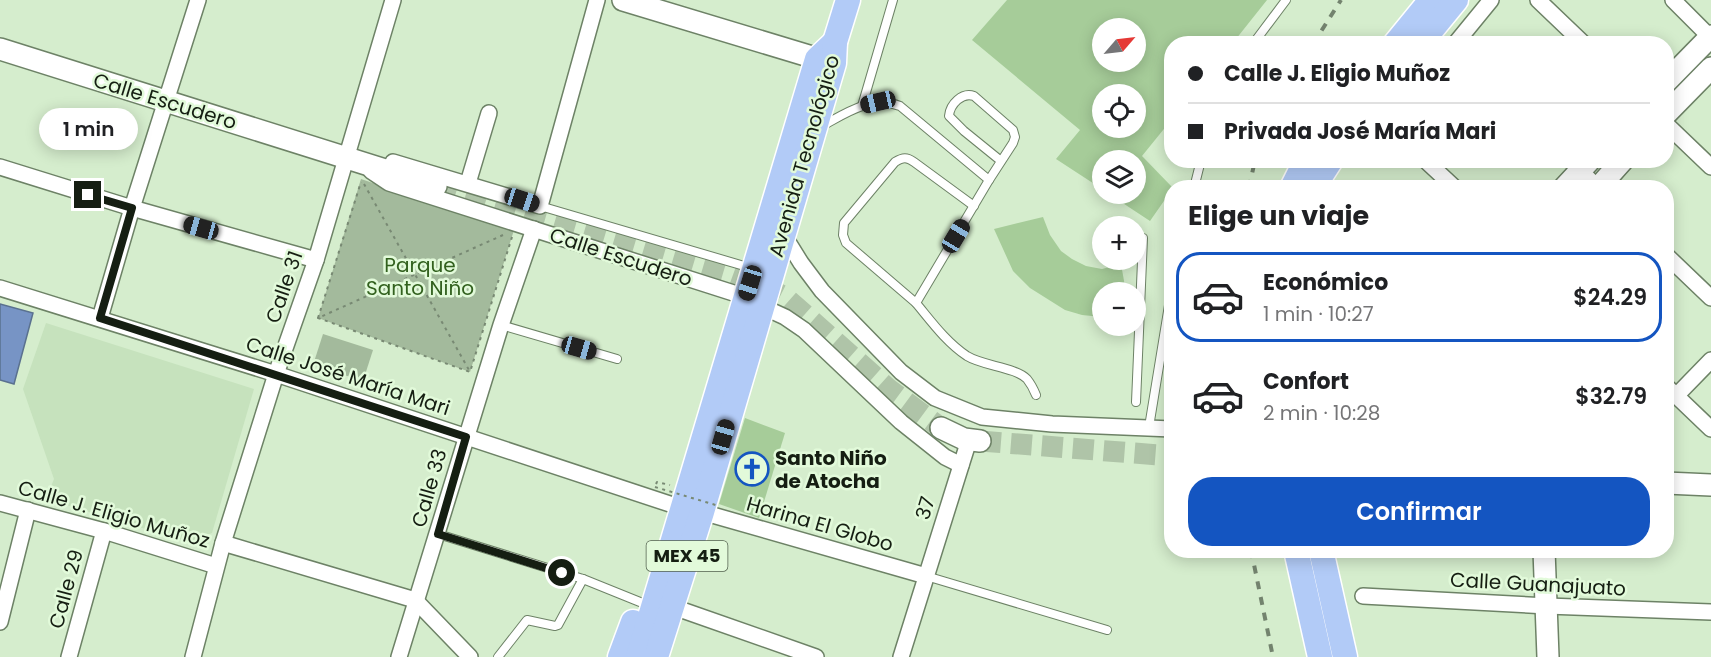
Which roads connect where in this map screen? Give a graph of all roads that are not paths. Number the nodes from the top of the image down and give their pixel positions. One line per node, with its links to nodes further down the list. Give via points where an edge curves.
1 (198, 0): 23 (street)
2 (393, 0): 30 (street, Calle 31)
3 (597, 0): 40 (street)
4 (623, 0): 20 (street)
5 (848, 0): 20 (main road, Avenida Tecnológico / MEX 45)
6 (893, 0): 24 (lane)
7 (1286, 0): 13 (lane)
8 (1431, 0): 14 (main road)
9 (1456, 0): 15 (main road)
10 (1491, 0): 16 (street)
11 (1538, 0): 17 (street)
12 (1673, 0): 18 (street)
13 (1258, 36)
14 (1402, 36)
15 (1427, 36)
16 (1462, 36)
17 (1576, 36)
18 (1711, 36): 22 (street)
19 (0, 50): 23 (street, Calle Escudero)
20 (829, 55): 28 (main road, Avenida Tecnológico / MEX 45)
21 (1711, 68): 25 (street)
22 (1674, 74)
23 (167, 102): 30 (street, Calle Escudero); 42 (street)
24 (862, 106): 28 (lane); 35 (lane, via 885,102 900,106)
25 (1674, 106)
26 (489, 113): 38 (street)
27 (1674, 132): 32 (street)
28 (803, 136): 44 (main road, Avenida Tecnológico / MEX 45); 47 (main road, Avenida Tecnológico / MEX 45)
29 (1001, 161): 29 (lane, via 1013,143 1013,130 974,96 964,95 949,111 951,120); 35 (lane)
30 (357, 166): 38 (street, via 387,160); 39 (street, Calle Escudero); 43 (street, Calle Escudero, via 388,183); 45 (street, Calle 31)
31 (0, 167): 42 (street)
32 (1711, 167)
33 (1434, 168): 36 (street)
34 (1616, 168): 37 (street)
35 (989, 180): 41 (lane)
36 (1446, 180)
37 (1605, 180)
38 (468, 183): 40 (street)
39 (436, 186)
40 (540, 206): 47 (lane)
41 (974, 206): 52 (lane); 52 (lane, via 907,158 895,162 844,223 846,243)
42 (132, 208): 45 (street); 53 (street)
43 (534, 229): 51 (street, Calle Escudero); 54 (street, Calle 33)
44 (783, 234): 51 (main road, Avenida Tecnológico / MEX 45); 63 (street, via 822,291 901,372 935,398 982,417)
45 (315, 260): 58 (street, Calle 31)
46 (1674, 263): 50 (street)
47 (754, 268): 51 (main road, Avenida Tecnológico / MEX 45)
48 (1142, 270): 62 (lane)
49 (0, 288): 53 (street, Calle José María Mari)
50 (1711, 298)
51 (753, 301): 69 (street, Calle Escudero, via 804,330 901,422); 74 (main road, Avenida Tecnológico / MEX 45)
52 (916, 303): 61 (lane, via 959,350 977,361 1023,376)
53 (100, 318): 58 (street, Calle José María Mari)
54 (501, 325): 56 (lane); 67 (street, Calle 33)
55 (1164, 336): 63 (lane)
56 (617, 359)
57 (1711, 360): 59 (street)
58 (276, 374): 67 (street, Calle José María Mari); 77 (street, Calle 31)
59 (1674, 389)
60 (1674, 393): 66 (street)
61 (1036, 395)
62 (1136, 402)
63 (1149, 427): 65 (street)
64 (940, 428): 68 (street)
65 (1164, 428)
66 (1711, 429)
67 (466, 437): 74 (street, Calle José María Mari); 76 (street, Calle 33)
68 (974, 441): 69 (street, 37)
69 (961, 465): 82 (street, 37)
70 (1674, 483): 71 (street)
71 (1711, 485)
72 (0, 503): 73 (street, Calle J. Eligio Muñoz)
73 (28, 510): 75 (street, Calle J. Eligio Muñoz); 89 (street)
74 (696, 514): 82 (street, Harina El Globo); 86 (main road, MEX 45)
75 (104, 531): 81 (street, Calle J. Eligio Muñoz); 92 (street, Calle 29)
76 (438, 534): 83 (lane); 85 (street, Calle 33)
77 (223, 543): 81 (street, Calle 31); 85 (street, Calle J. Eligio Muñoz)
78 (1298, 558): 103 (main road)
79 (1323, 558): 104 (main road)
80 (1544, 558): 87 (street)
81 (216, 566): 93 (street, Calle 31)
82 (926, 576): 90 (lane); 102 (street, 37)
83 (583, 579): 86 (lane); 96 (lane, via 558,625 527,620)
84 (1363, 596): 87 (street, Calle Guanajuato)
85 (415, 600): 94 (street, Calle 33); 95 (street, Calle J. Eligio Muñoz)
86 (663, 602): 91 (street); 97 (main road); 98 (main road, MEX 45); 99 (main road, MEX 45); 100 (main road)
87 (1547, 606): 88 (street, Calle Guanajuato); 105 (street)
88 (1711, 612)
89 (0, 622)
90 (1107, 630)
91 (794, 654): 101 (street)
92 (69, 657)
93 (193, 657)
94 (399, 657)
95 (470, 657)
96 (498, 657)
97 (620, 657)
98 (638, 657)
99 (656, 657)
100 (668, 657)
101 (816, 657)
102 (901, 657)
103 (1320, 657)
104 (1345, 657)
105 (1548, 657)

